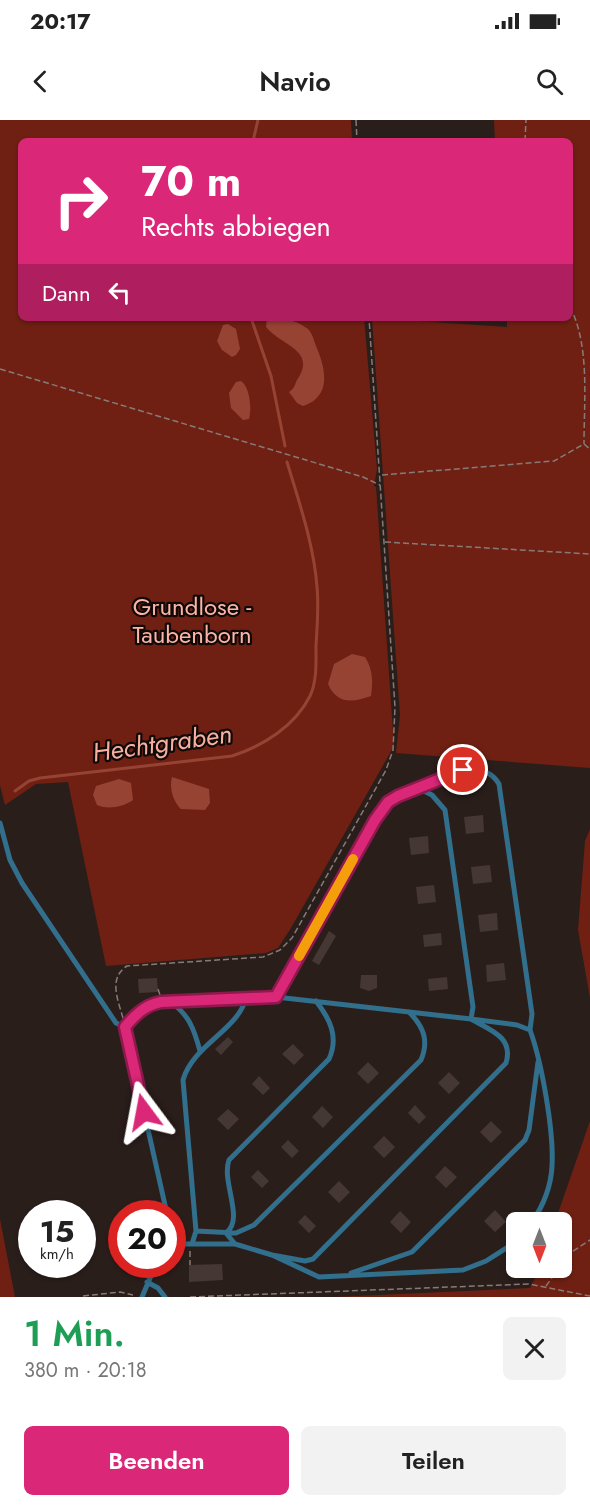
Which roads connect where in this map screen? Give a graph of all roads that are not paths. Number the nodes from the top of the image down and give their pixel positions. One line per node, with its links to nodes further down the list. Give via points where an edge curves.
1 (418, 788): 4 (lane, via 388,802 375,820); 9 (lane, via 432,795 445,810 473,1007); 11 (lane, via 476,767 487,771 498,784 532,1014)
2 (0, 823): 3 (lane)
3 (1, 834): 10 (lane, via 22,883 116,1023)
4 (276, 997): 5 (lane); 7 (lane)
5 (246, 998): 6 (lane); 12 (lane, via 241,1010)
6 (168, 1001): 10 (lane, via 146,1007); 12 (lane, via 184,1012 192,1024)
7 (316, 1001): 8 (lane); 17 (lane, via 331,1024 333,1049 328,1059 229,1160 225,1177 234,1217)
8 (409, 1012): 9 (lane); 17 (lane, via 422,1027 426,1040 421,1060 254,1225 245,1231)
9 (471, 1019): 11 (lane); 22 (lane, via 504,1039 508,1056 503,1069 313,1259)
10 (125, 1027): 14 (lane)
11 (530, 1030): 13 (lane)
12 (200, 1051): 16 (lane, via 183,1080)
13 (539, 1055): 15 (lane, via 552,1167); 23 (lane, via 525,1140 412,1252)
14 (164, 1200)
15 (537, 1212)
16 (196, 1231): 17 (lane); 19 (lane)
17 (226, 1233): 20 (lane)
18 (186, 1244): 19 (lane)
19 (191, 1244): 20 (lane)
20 (235, 1244): 22 (lane)
21 (506, 1249): 23 (lane, via 486,1262 463,1270)
22 (272, 1255): 23 (lane, via 311,1275)
23 (344, 1276)
24 (149, 1278): 25 (lane)
25 (147, 1281): 26 (lane); 27 (lane)
26 (142, 1297)
27 (165, 1297)

